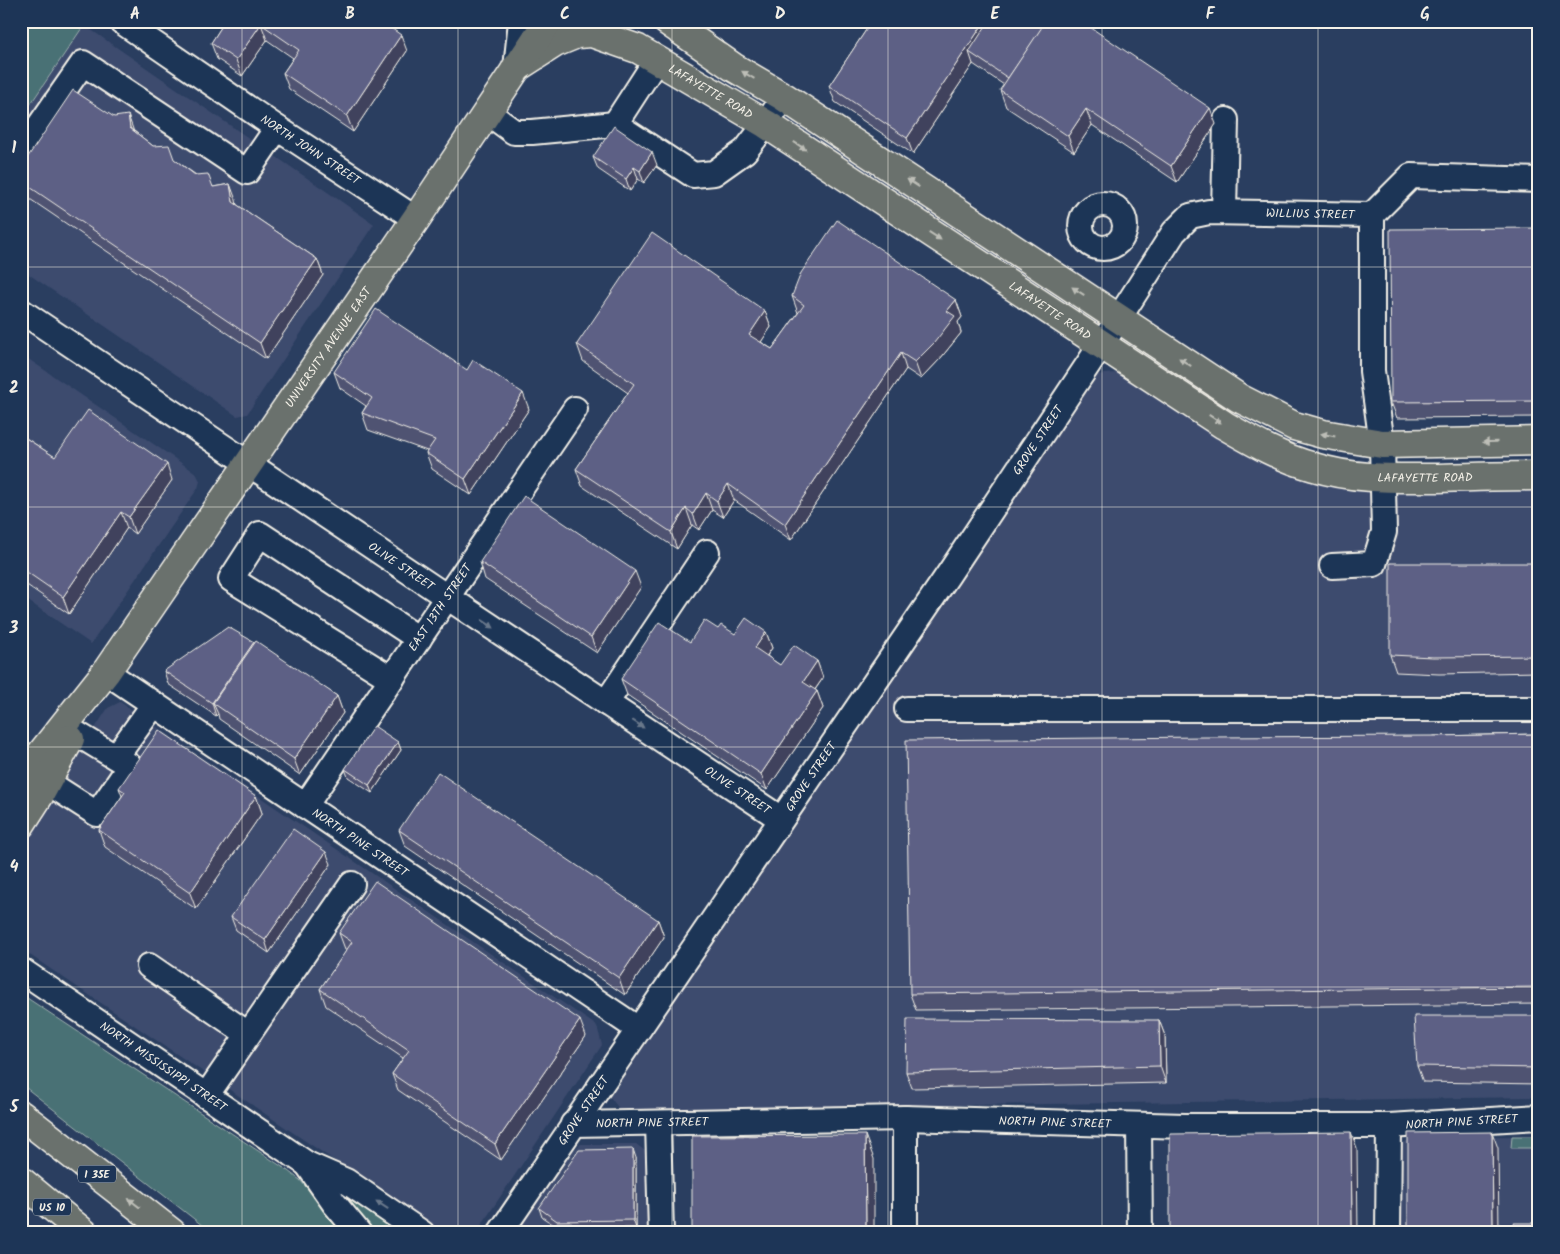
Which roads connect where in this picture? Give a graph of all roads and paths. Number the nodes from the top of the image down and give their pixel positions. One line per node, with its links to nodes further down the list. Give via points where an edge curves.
1 (121, 21): 13 (street, NORTH JOHN STREET)
2 (521, 21): 7 (street)
3 (548, 21): 7 (main road, UNIVERSITY AVENUE EAST)
4 (603, 21): 6 (street, LAFAYETTE ROAD)
5 (667, 21): 8 (main road, one-way to 5)
6 (647, 54): 7 (main road, via 592,33 577,34 555,43); 11 (street); 12 (main road, LAFAYETTE ROAD)
7 (516, 68): 9 (main road, UNIVERSITY AVENUE EAST)
8 (784, 98): 12 (street); 20 (main road, one-way to 8)
9 (487, 112): 11 (street, via 514,132); 18 (main road, UNIVERSITY AVENUE EAST)
10 (1226, 120): 16 (street)
11 (615, 124): 12 (street, via 693,175 714,173 745,151)
12 (766, 124): 21 (main road, LAFAYETTE ROAD, one-way to 21)
13 (277, 128): 14 (street, via 247,172 83,62); 18 (street, NORTH JOHN STREET)
14 (21, 152)
15 (1539, 180): 17 (street, WILLIUS STREET, via 1411,176)
16 (1224, 212): 17 (street, WILLIUS STREET); 20 (street, WILLIUS STREET, via 1190,216 1174,232)
17 (1372, 216): 24 (street, via 1372,371)
18 (416, 219): 25 (main road, UNIVERSITY AVENUE EAST)
19 (21, 310): 25 (street, OLIVE STREET)
20 (1119, 318): 21 (street, GROVE STREET); 24 (main road, one-way to 20, via 1294,426 1239,398)
21 (1101, 344): 27 (main road, LAFAYETTE ROAD, one-way to 27, via 1257,445 1316,468); 42 (street, GROVE STREET)
22 (575, 408): 30 (street, EAST 13TH STREET)
23 (1539, 441): 24 (main road, one-way to 24)
24 (1382, 444): 27 (street)
25 (249, 464): 30 (street, OLIVE STREET); 32 (main road, UNIVERSITY AVENUE EAST)
26 (1539, 476): 27 (main road, LAFAYETTE ROAD)
27 (1382, 478): 29 (street, via 1384,532 1374,564)
28 (707, 552): 34 (street)
29 (1332, 566)
30 (447, 597): 31 (street, EAST 13TH STREET); 34 (street, OLIVE STREET, one-way to 34)
31 (419, 639): 33 (street, EAST 13TH STREET); 33 (street, via 260,534 231,579)
32 (106, 672): 35 (street, NORTH PINE STREET); 38 (main road, UNIVERSITY AVENUE EAST); 40 (main road, UNIVERSITY AVENUE EAST)
33 (392, 679): 41 (street, EAST 13TH STREET)
34 (606, 703): 42 (street, OLIVE STREET, one-way to 42)
35 (154, 704): 39 (street); 41 (street, NORTH PINE STREET)
36 (907, 709): 37 (street)
37 (1539, 709)
38 (74, 732): 39 (street); 40 (main road, UNIVERSITY AVENUE EAST)
39 (116, 757): 40 (street, via 130,766 97,814)
40 (34, 780): 43 (main road, UNIVERSITY AVENUE EAST)
41 (305, 806): 47 (street, NORTH PINE STREET)
42 (781, 819): 47 (street, GROVE STREET)
43 (21, 824)
44 (352, 884): 48 (street)
45 (149, 966): 48 (street)
46 (21, 970): 49 (street, NORTH MISSISSIPPI STREET)
47 (638, 1029): 54 (street, GROVE STREET)
48 (248, 1034): 49 (street)
49 (206, 1096): 57 (street, NORTH MISSISSIPPI STREET)
50 (21, 1115): 61 (main road, I 35E, one-way to 50)
51 (1539, 1117): 56 (street, NORTH PINE STREET)
52 (905, 1118): 53 (street, NORTH PINE STREET); 55 (street, NORTH PINE STREET); 65 (street)
53 (658, 1123): 54 (street, NORTH PINE STREET); 64 (street)
54 (573, 1124): 59 (street, GROVE STREET)
55 (1139, 1125): 56 (street, NORTH PINE STREET); 66 (street)
56 (1389, 1126): 67 (street)
57 (307, 1164): 62 (street, NORTH MISSISSIPPI STREET); 63 (street, NORTH MISSISSIPPI STREET, one-way to 57, via 346,1181)
58 (21, 1180): 60 (main road, US 10)
59 (502, 1232)
60 (84, 1233)
61 (172, 1233)
62 (359, 1233)
63 (422, 1233)
64 (660, 1233)
65 (905, 1233)
66 (1140, 1233)
67 (1388, 1233)

